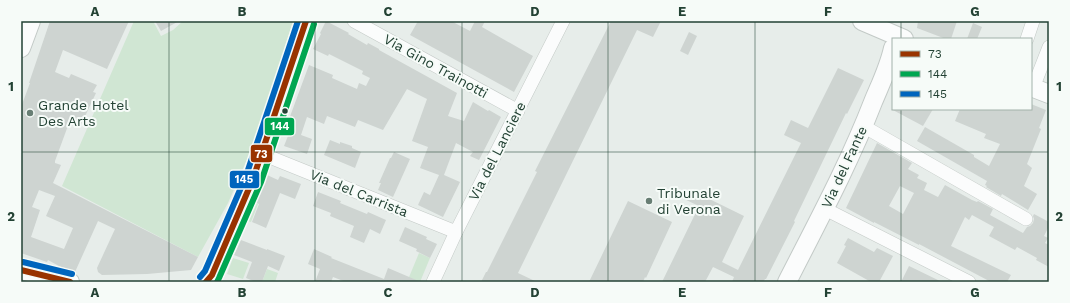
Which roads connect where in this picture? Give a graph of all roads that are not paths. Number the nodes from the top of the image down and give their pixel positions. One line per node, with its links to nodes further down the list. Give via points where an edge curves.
1 (31, 21): 10 (street)
2 (306, 21): 15 (street)
3 (354, 21): 13 (street, Via Gino Trainotti)
4 (564, 21): 13 (street, Via del Lanciere)
5 (862, 21): 7 (street)
6 (1033, 21): 8 (street)
7 (897, 37)
8 (1027, 38)
9 (1049, 47): 12 (street)
10 (21, 48)
11 (892, 51): 14 (street, Via del Fante)
12 (1038, 90)
13 (518, 112): 18 (street, Via del Lanciere)
14 (864, 126): 16 (street, Via del Fante); 17 (street)
15 (262, 154): 18 (street, Via del Carrista); 22 (street, via 212,275)
16 (825, 209): 20 (street); 24 (street, Via del Fante)
17 (1026, 219)
18 (456, 232): 23 (street, Via del Lanciere)
19 (21, 270): 21 (street)
20 (943, 276): 25 (street)
21 (70, 282)
22 (206, 282)
23 (433, 282)
24 (787, 282)
25 (969, 282)

